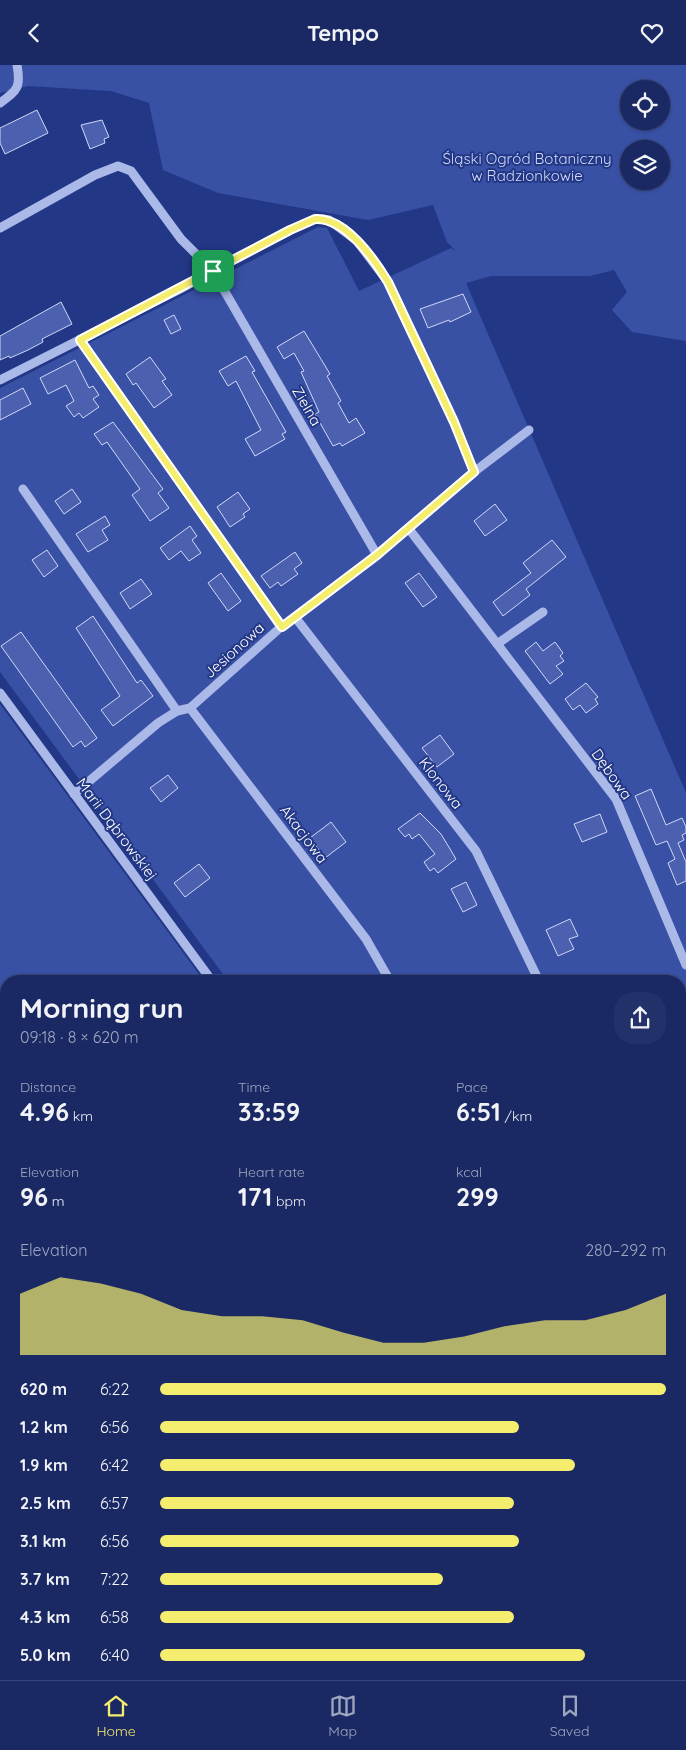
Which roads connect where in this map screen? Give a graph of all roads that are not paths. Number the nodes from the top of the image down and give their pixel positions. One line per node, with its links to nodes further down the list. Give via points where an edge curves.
1 (17, 65): 2 (street, via 20,82 13,93)
2 (0, 103)
3 (0, 228): 4 (street, Zielna, via 95,175 118,166 126,167 181,239)
4 (213, 271): 5 (street); 8 (street, via 315,219 329,220 357,241 388,282); 11 (street, Zielna)
5 (80, 340): 6 (street); 14 (street)
6 (0, 380)
7 (529, 430): 8 (street, Jesionowa)
8 (474, 472): 10 (street, Jesionowa)
9 (23, 489): 18 (street)
10 (409, 529): 11 (street, Jesionowa); 15 (street, Dębowa)
11 (377, 555): 13 (street, Jesionowa)
12 (543, 612): 15 (street)
13 (295, 617): 14 (street, Jesionowa); 23 (street, Klonowa, via 476,851)
14 (282, 627): 17 (street, Jesionowa)
15 (497, 644): 20 (street, Dębowa, via 616,799)
16 (0, 693): 19 (street, Marii Dąbrowskiej)
17 (190, 708): 18 (street, Jesionowa); 22 (street, Akacjowa, via 366,939)
18 (177, 711): 19 (street, Jesionowa, via 158,723)
19 (74, 794): 21 (street, Marii Dąbrowskiej)
20 (686, 965)
21 (208, 975)
22 (387, 975)
23 (536, 975)

